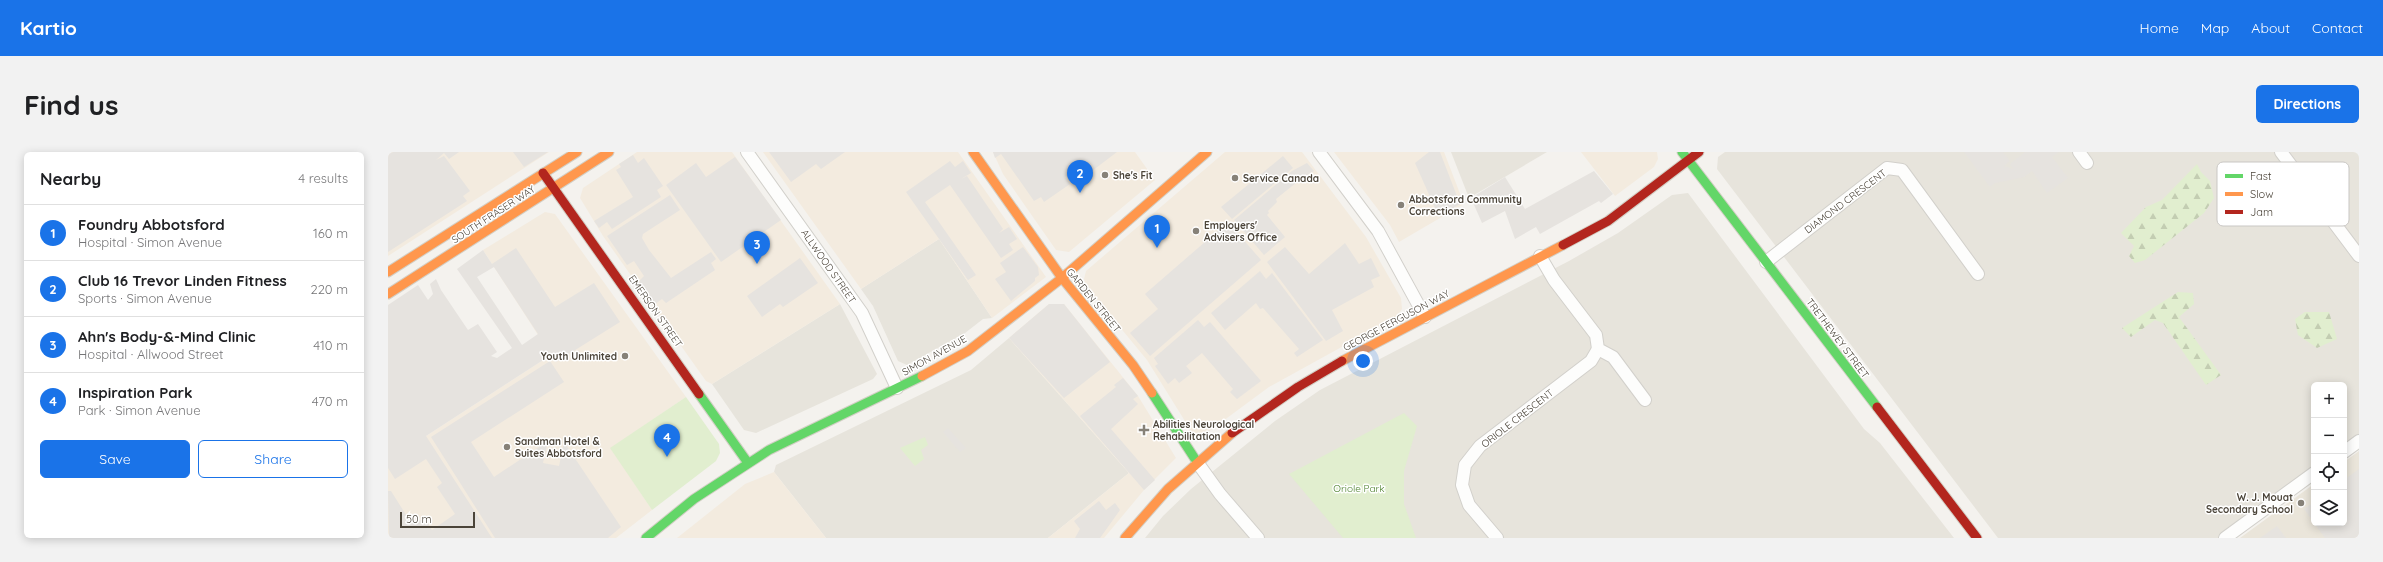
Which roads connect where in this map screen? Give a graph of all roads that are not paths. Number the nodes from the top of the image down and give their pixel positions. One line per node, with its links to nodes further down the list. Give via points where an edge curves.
1 (577, 152): 14 (main road, SOUTH FRASER WAY)
2 (609, 152): 15 (main road, SOUTH FRASER WAY)
3 (748, 152): 26 (street, ALLWOOD STREET, via 862,313)
4 (973, 152): 22 (main road, GARDEN STREET)
5 (1207, 152): 22 (main road, SIMON AVENUE)
6 (1318, 152): 24 (street, via 1378,231)
7 (1682, 152): 11 (main road, TRETHEWEY STREET)
8 (1699, 152): 11 (main road, GEORGE FERGUSON WAY)
9 (2079, 152): 13 (street)
10 (2281, 152): 12 (street)
11 (1688, 160): 17 (main road, GEORGE FERGUSON WAY, via 1619,214); 19 (main road, TRETHEWEY STREET)
12 (2288, 162)
13 (2088, 163)
14 (543, 173): 15 (main road, EMERSON STREET); 20 (main road, SOUTH FRASER WAY)
15 (554, 188): 23 (main road, SOUTH FRASER WAY); 31 (main road, EMERSON STREET)
16 (2336, 226): 18 (street)
17 (1540, 256): 24 (main road, GEORGE FERGUSON WAY); 25 (street, via 1554,280 1596,334)
18 (2359, 256)
19 (1766, 262): 21 (street, DIAMOND CRESCENT, via 1887,168 1902,170); 37 (main road, TRETHEWEY STREET)
20 (388, 272)
21 (1978, 274)
22 (1062, 278): 26 (main road, SIMON AVENUE, via 968,351); 30 (main road, GARDEN STREET, via 1134,365)
23 (388, 294)
24 (1425, 317): 30 (main road, GEORGE FERGUSON WAY, via 1325,370)
25 (1598, 349): 27 (street, via 1613,357); 36 (street, ORIOLE CRESCENT, via 1591,361 1480,446 1465,465 1462,485 1469,505)
26 (897, 388): 31 (main road, SIMON AVENUE, via 787,440)
27 (1645, 400)
28 (2359, 441): 29 (street)
29 (2347, 450)
30 (1197, 462): 34 (main road, GEORGE FERGUSON WAY, via 1154,502); 35 (street, via 1220,494)
31 (748, 463): 33 (main road, SIMON AVENUE, via 694,499)
32 (2311, 475): 38 (street)
33 (646, 538)
34 (1125, 538)
35 (1258, 538)
36 (1497, 538)
37 (1977, 538)
38 (2224, 538)

